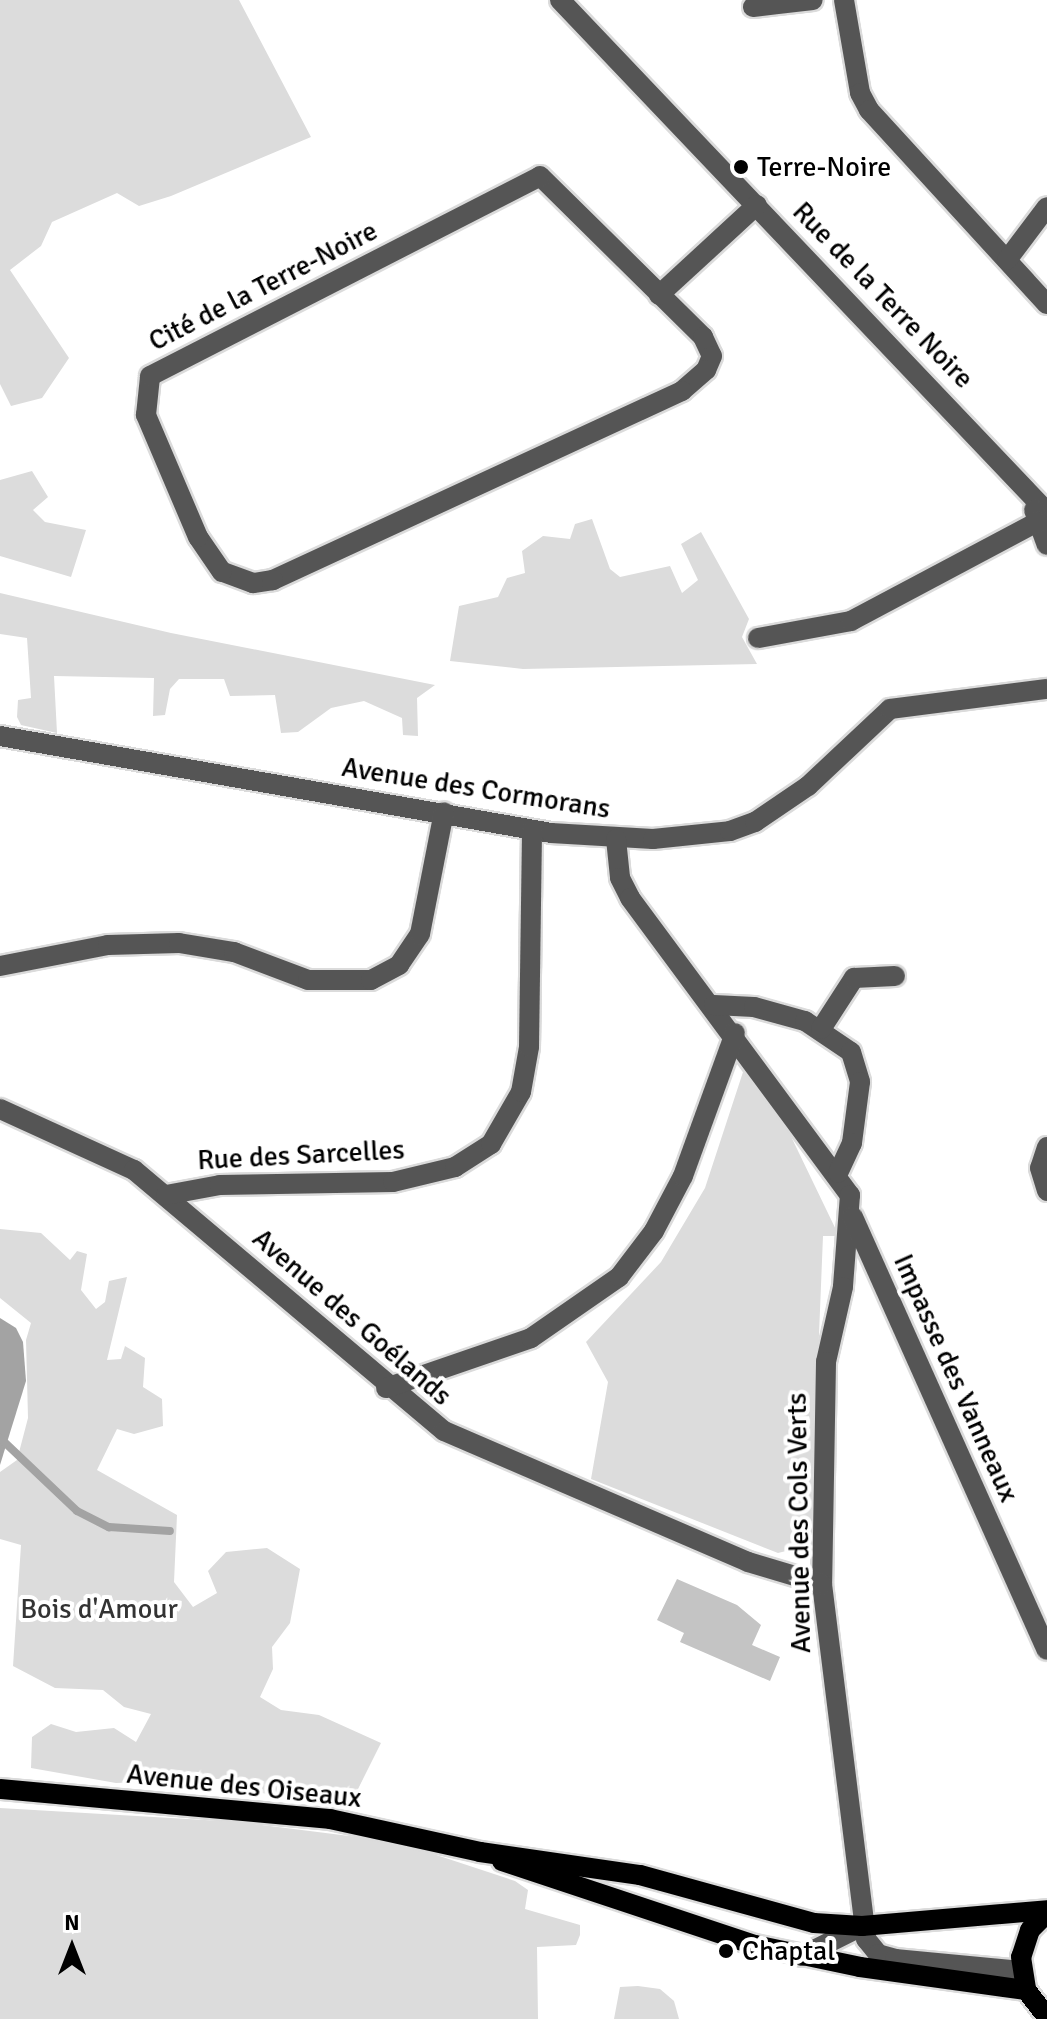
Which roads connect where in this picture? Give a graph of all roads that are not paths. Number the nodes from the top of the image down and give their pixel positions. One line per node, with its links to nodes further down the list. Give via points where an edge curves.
1 (560, 0): 5 (street, Rue de la Terre Noire)
2 (813, 0): 4 (street)
3 (844, 0): 7 (street, via 864,102)
4 (753, 7)
5 (757, 205): 8 (street); 10 (street, Rue de la Terre Noire, via 1029,495)
6 (1047, 207): 7 (street)
7 (1007, 260): 9 (street)
8 (659, 295): 8 (street, Cité de la Terre-Noire, via 540,176 161,367 145,385 144,405 211,561 237,580 273,580 698,381 711,363 710,350)
9 (1047, 304)
10 (1042, 517): 11 (street, Rue de la Terre Noire); 12 (street, via 851,621)
11 (1047, 545)
12 (758, 638)
13 (1047, 689): 17 (street, Avenue des Cormorans, via 898,707 792,799 742,828)
14 (0, 736): 15 (street, Avenue des Cormorans)
15 (444, 812): 16 (street, Avenue des Cormorans); 18 (street, via 420,934 399,965 371,980 308,980 234,952 179,943 108,945)
16 (532, 830): 17 (street, Avenue des Cormorans); 27 (street, Rue des Sarcelles, via 529,1047 521,1092 491,1144 455,1167 393,1182 220,1185)
17 (616, 839): 20 (street, Avenue des Cols Verts, via 623,887)
18 (0, 966)
19 (895, 976): 21 (street, via 854,978)
20 (714, 1005): 21 (street, via 777,1012); 22 (street, Avenue des Cols Verts)
21 (821, 1029): 25 (street, via 851,1052 860,1070 852,1143)
22 (735, 1033): 25 (street, Avenue des Cols Verts); 29 (street, via 683,1176 654,1231 619,1277 531,1338)
23 (0, 1109): 27 (street, Avenue des Goélands, via 99,1151)
24 (1047, 1147): 26 (street, via 1040,1168)
25 (838, 1173): 28 (street, Avenue des Cols Verts)
26 (1047, 1191)
27 (166, 1195): 29 (street, Avenue des Goélands)
28 (853, 1217): 30 (street, Avenue des Cols Verts, via 826,1362); 31 (street, Impasse des Vanneaux)
29 (386, 1388): 30 (street, Avenue des Goélands, via 477,1449 770,1571)
30 (822, 1584): 35 (street, Avenue des Cols Verts)
31 (1047, 1650)
32 (0, 1789): 33 (main road, Avenue des Oiseaux, via 290,1814)
33 (480, 1852): 35 (main road, Avenue des Oiseaux, via 596,1865 805,1922); 36 (main road, Avenue des Oiseaux, via 587,1893)
34 (1047, 1911): 35 (main road, Avenue des Oiseaux); 37 (main road, via 1024,1944)
35 (862, 1926): 36 (street, Avenue des Oiseaux); 37 (street, via 870,1945 885,1957)
36 (802, 1956): 37 (main road, Avenue des Oiseaux)
37 (1024, 1980): 38 (main road)
38 (1047, 2017)

